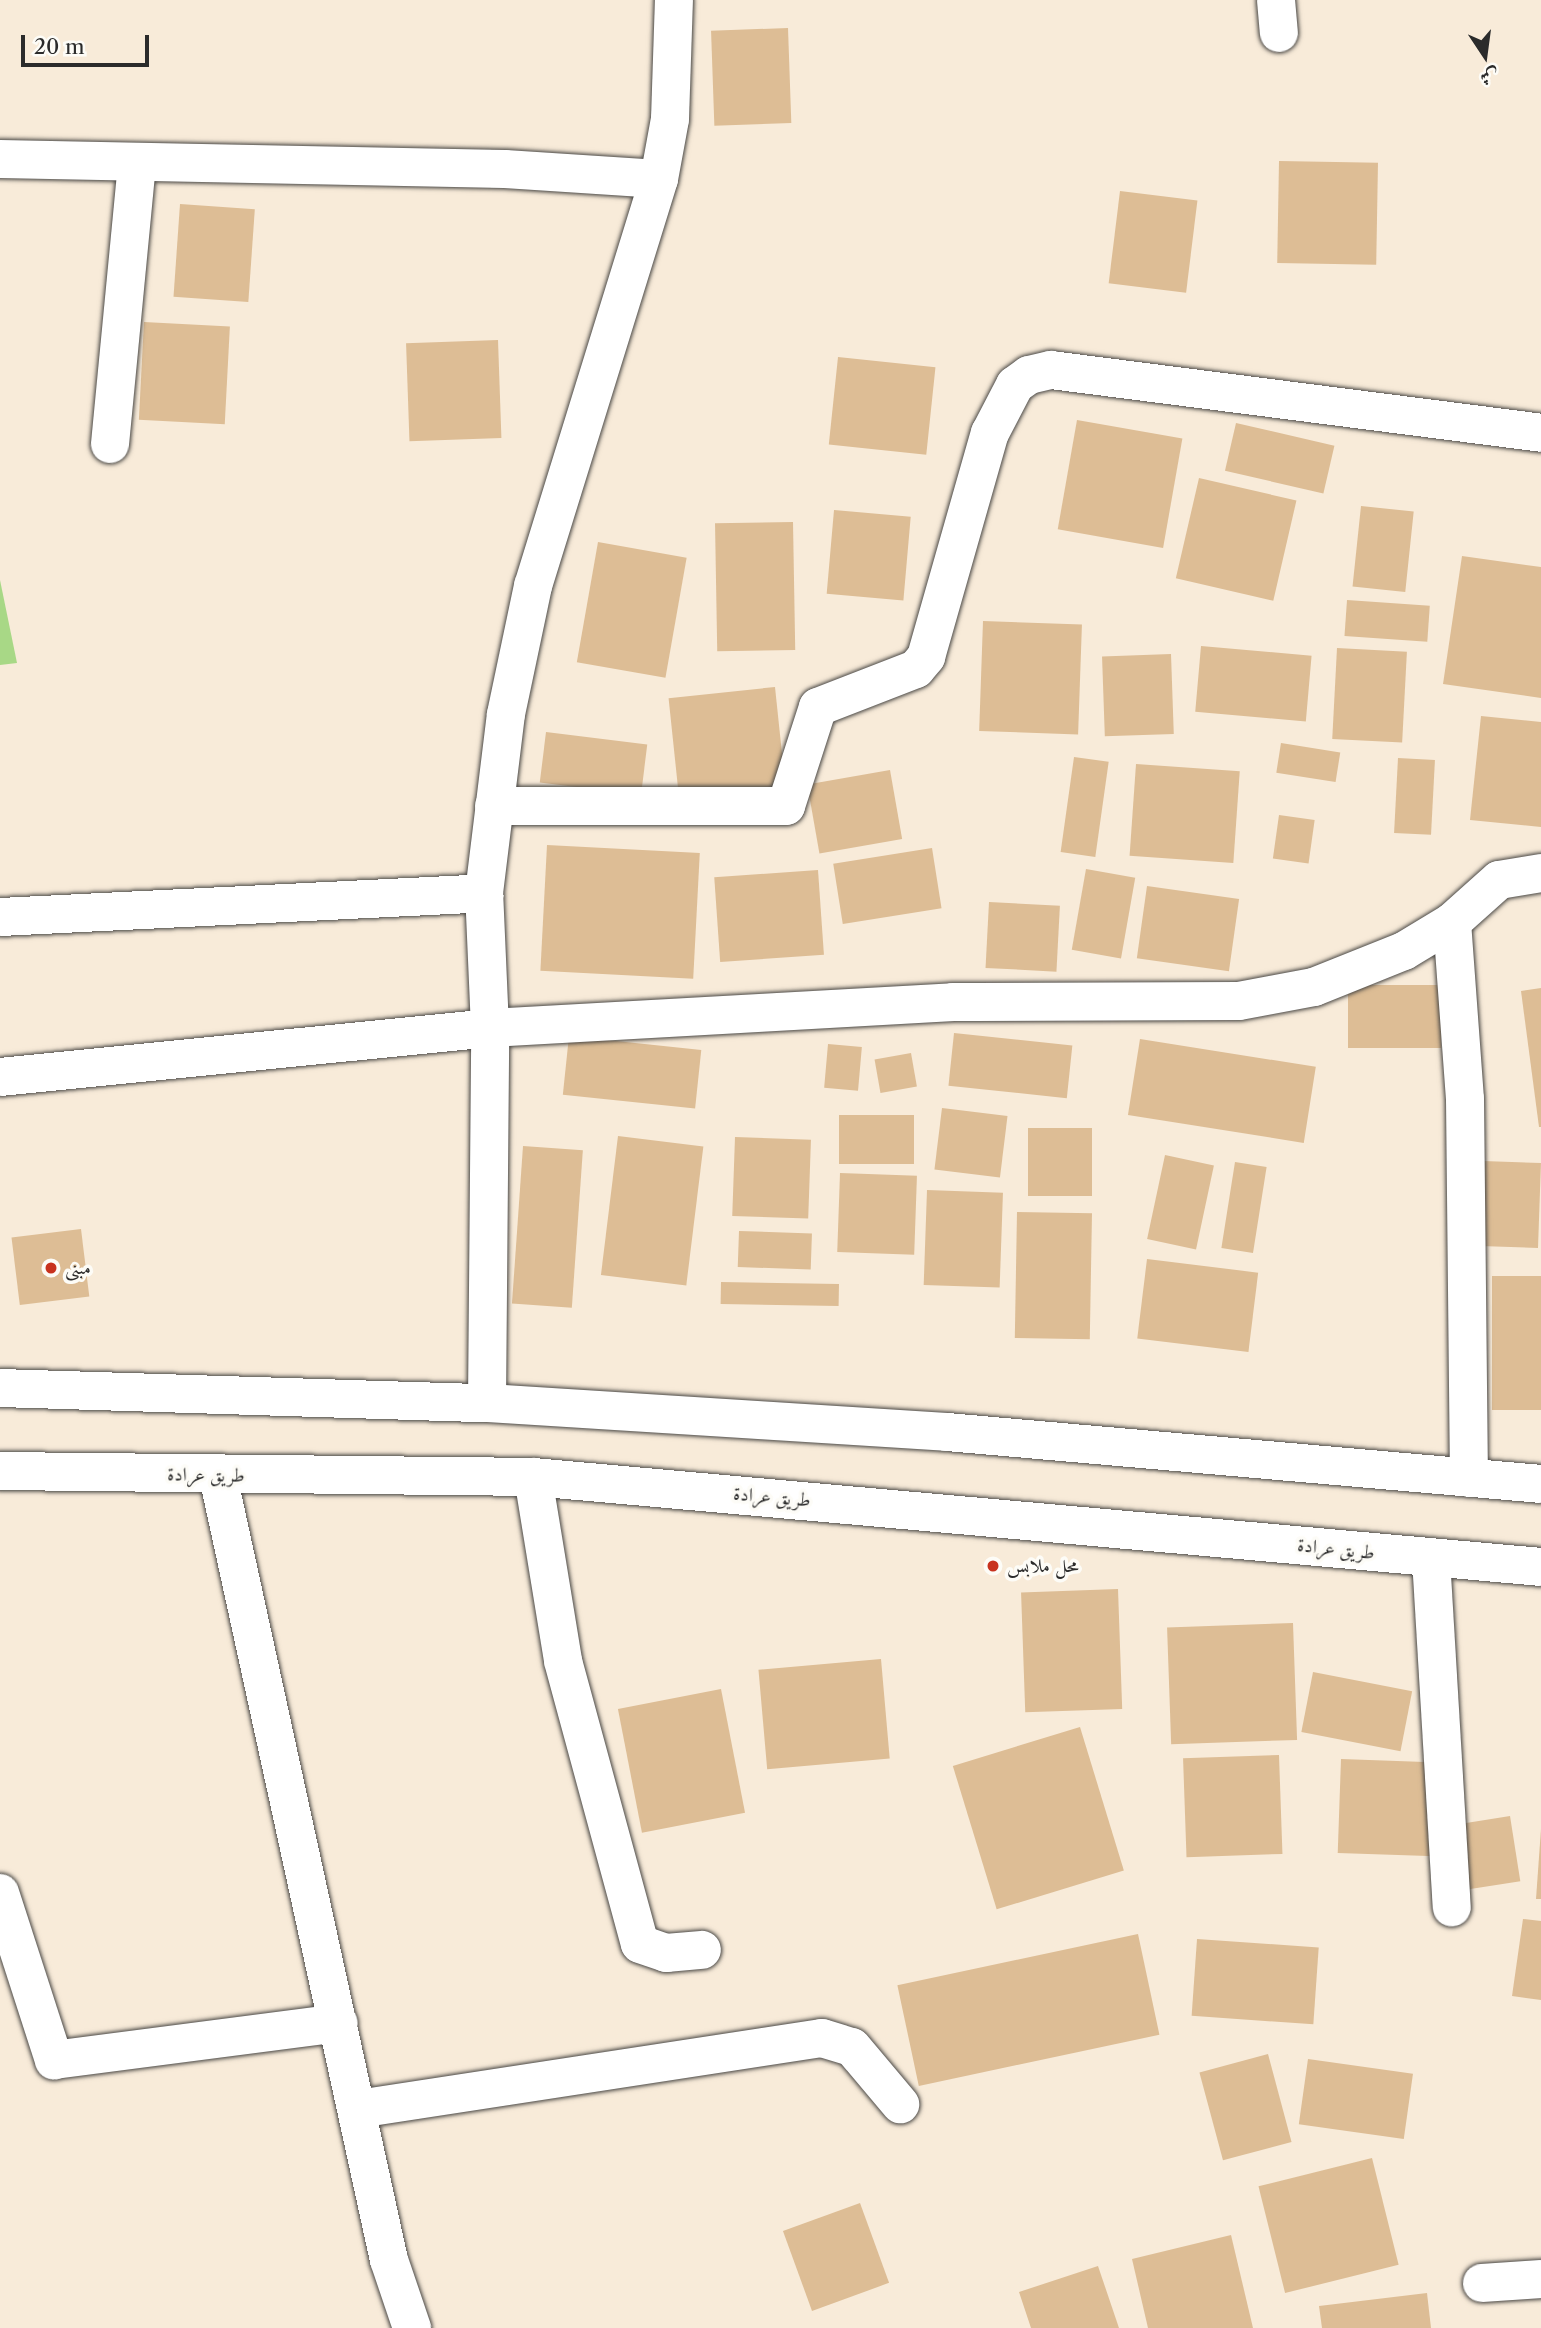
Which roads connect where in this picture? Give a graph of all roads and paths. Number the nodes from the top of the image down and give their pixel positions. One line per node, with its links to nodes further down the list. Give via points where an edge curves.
1 (674, 0): 4 (street, via 670,119)
2 (0, 159): 3 (street)
3 (137, 163): 4 (street, via 505,169); 6 (street)
4 (659, 179): 7 (street, via 533,586)
5 (1541, 433): 7 (street, via 1051,370 1029,375 1014,384 990,433 926,657 916,669 818,707 786,806)
6 (110, 444)
7 (494, 806): 9 (street)
8 (1541, 873): 11 (street, via 1499,880)
9 (484, 893): 10 (street); 12 (street)
10 (0, 917)
11 (1452, 922): 12 (street, via 1404,951 1314,988 1239,1001 953,1002); 19 (street, via 1465,1099)
12 (490, 1028): 13 (street); 15 (street)
13 (0, 1077)
14 (0, 1388): 15 (street)
15 (487, 1403): 19 (street, via 947,1432)
16 (0, 1471): 17 (street, طريق عرادة)
17 (218, 1476): 18 (street, طريق عرادة); 26 (street)
18 (533, 1477): 21 (street, طريق عرادة); 25 (street, via 563,1661 640,1944 667,1953)
19 (1469, 1478): 20 (street)
20 (1541, 1484)
21 (1431, 1558): 22 (street, طريق عرادة); 24 (street)
22 (1541, 1567)
23 (0, 1893): 26 (street, via 54,2060)
24 (1452, 1907)
25 (702, 1950)
26 (339, 2024): 28 (street)
27 (900, 2104): 28 (street, via 852,2048 822,2038)
28 (358, 2109): 31 (street, via 388,2260)
29 (1541, 2279): 30 (street)
30 (1482, 2283)
31 (412, 2328)

